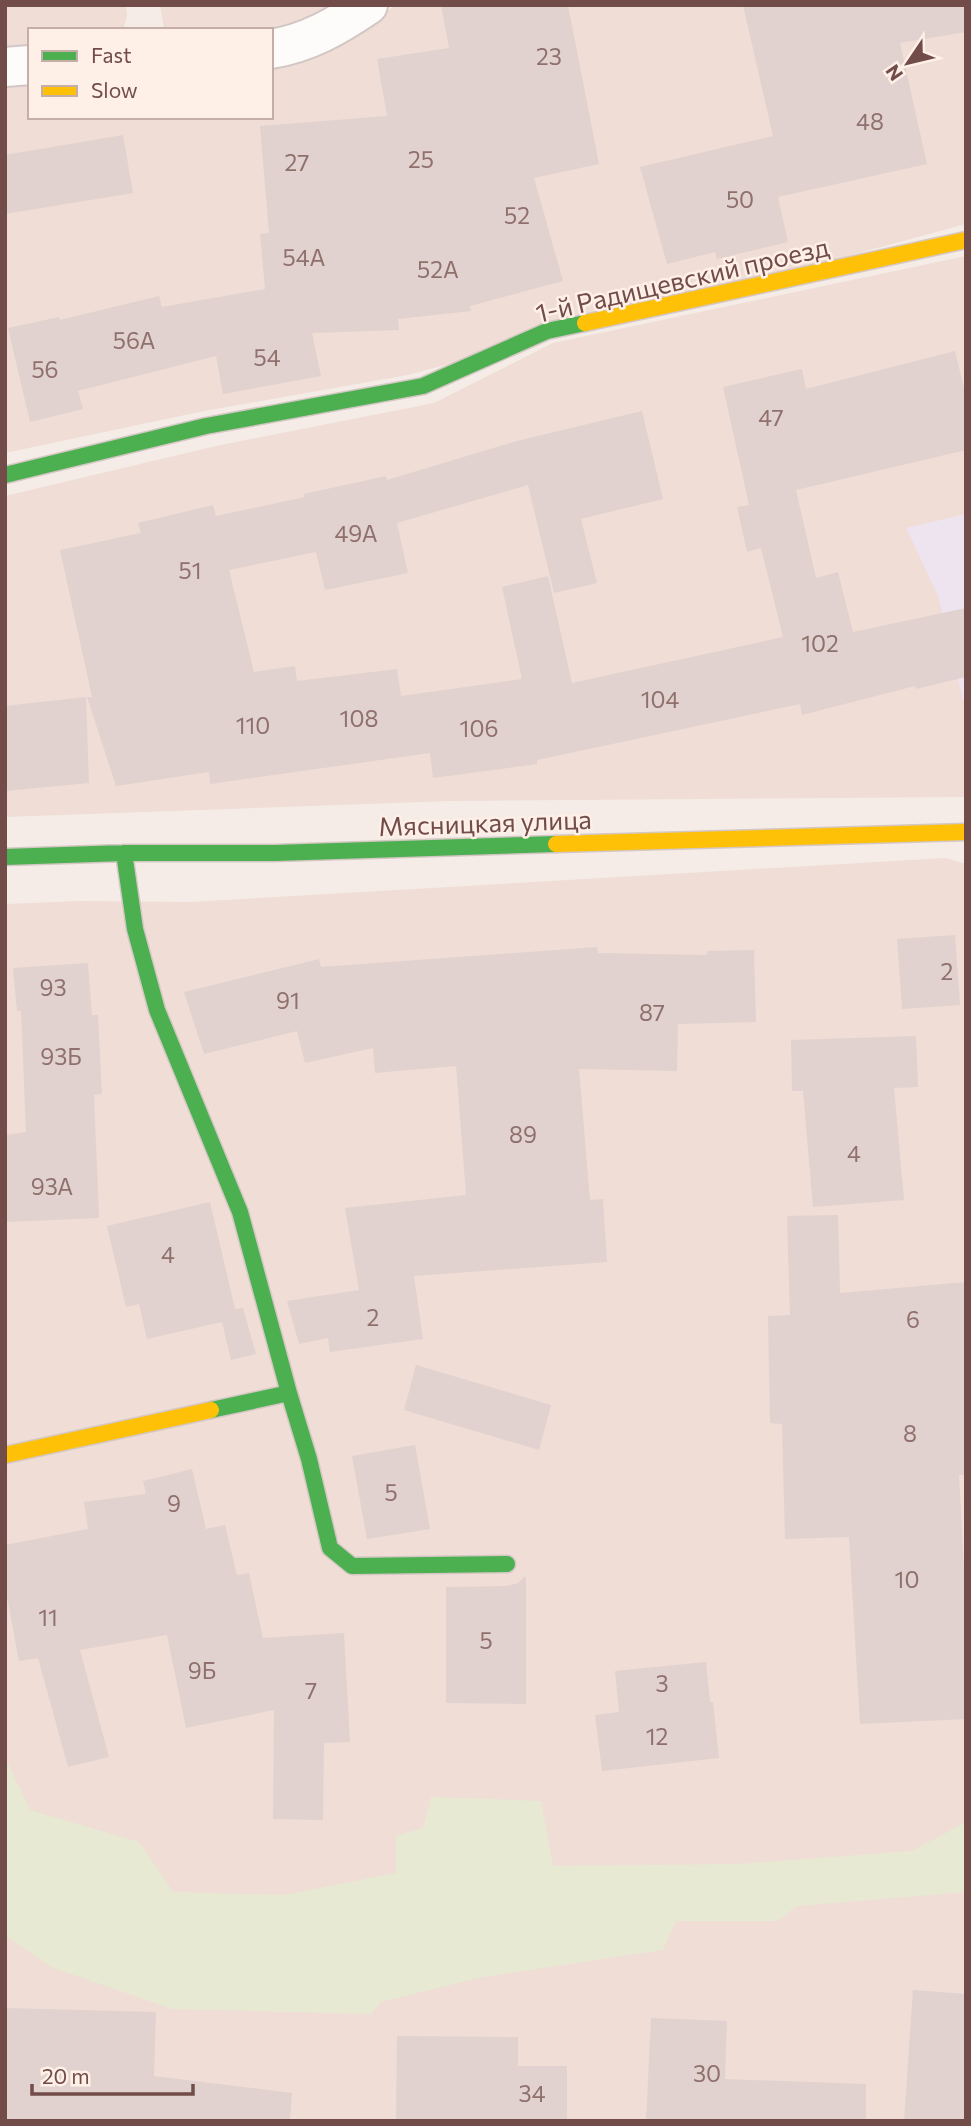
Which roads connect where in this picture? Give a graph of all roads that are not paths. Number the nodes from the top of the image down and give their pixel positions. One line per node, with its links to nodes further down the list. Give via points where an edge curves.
1 (368, 5): 2 (street, via 297,45)
2 (273, 49)
3 (28, 65): 4 (street)
4 (5, 66)
5 (966, 240): 6 (street, 1-й Радищевский проезд, via 547,331 423,386 206,426)
6 (5, 475)
7 (966, 832): 8 (street, Мясницкая улица, via 275,853)
8 (124, 853): 9 (street, Мясницкая улица); 10 (street, via 135,929 157,1010 240,1212)
9 (5, 858)
10 (289, 1393): 11 (street); 12 (street, via 330,1548 352,1566)
11 (5, 1455)
12 (507, 1564)

